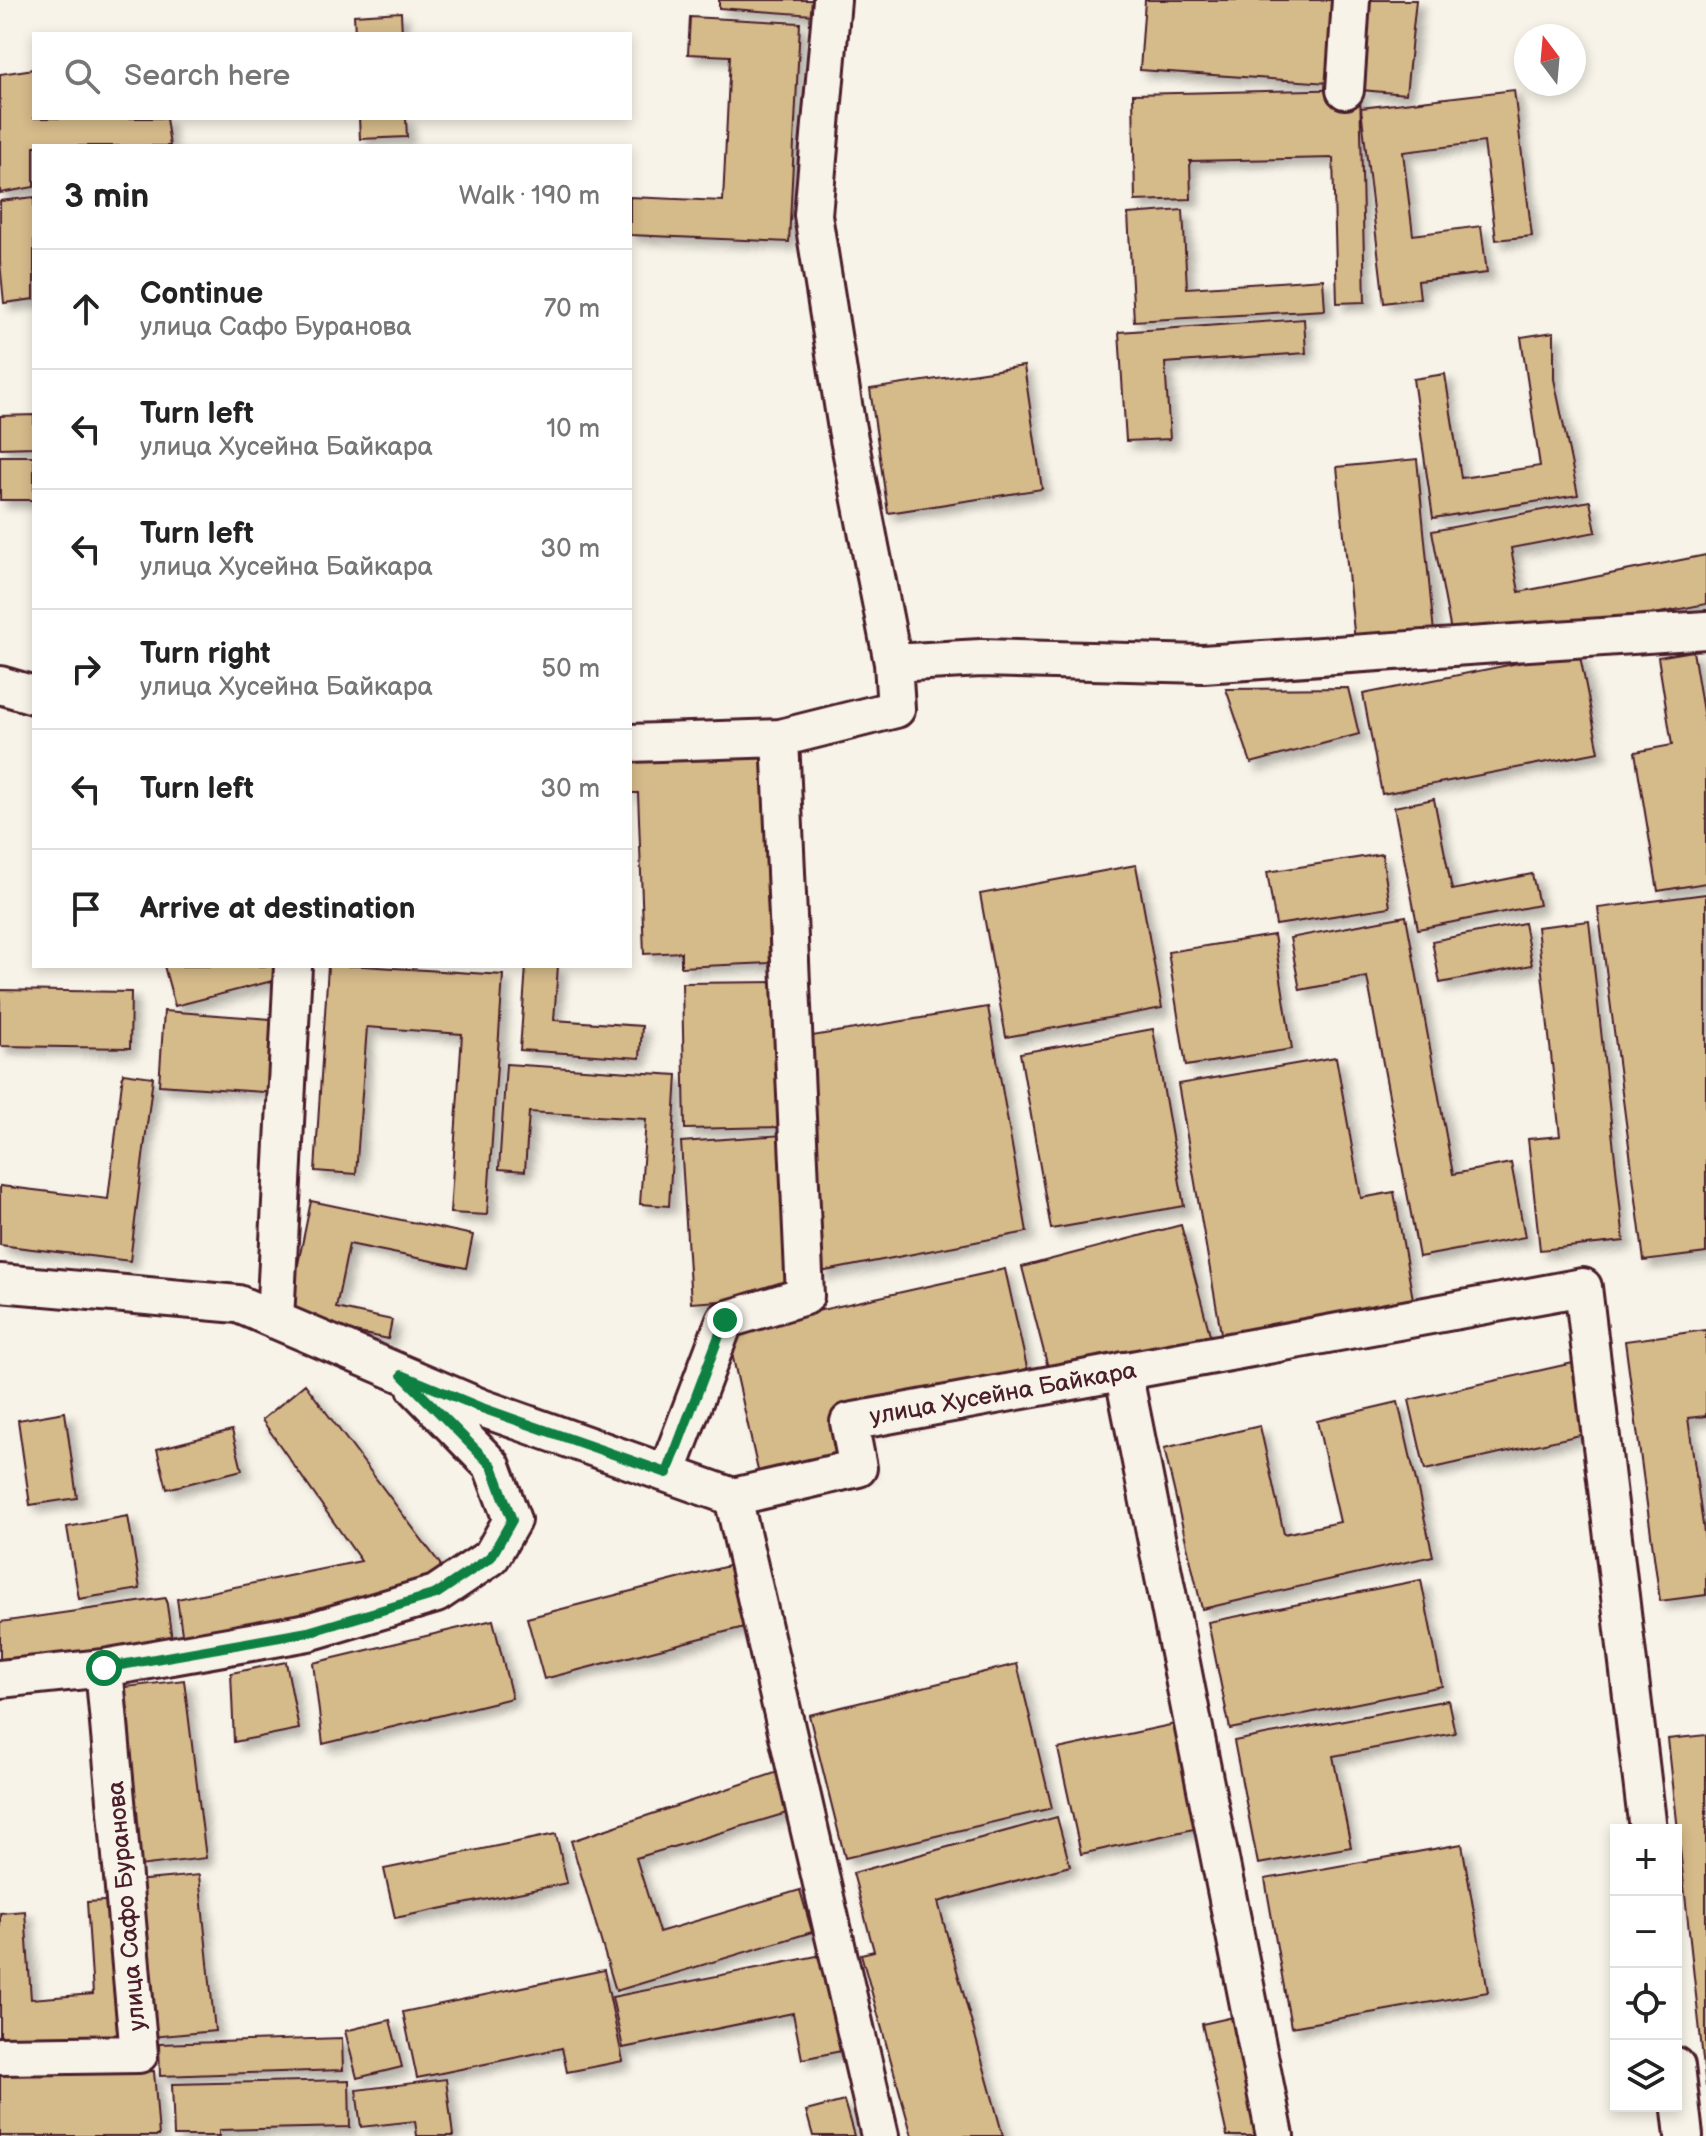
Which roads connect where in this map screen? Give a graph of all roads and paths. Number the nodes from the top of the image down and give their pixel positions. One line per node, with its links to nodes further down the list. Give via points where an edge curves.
1 (832, 0): 5 (street, via 813,215 847,429)
2 (1351, 0): 3 (street)
3 (1345, 90)
4 (1706, 630): 5 (street, via 1203,664 981,658)
5 (893, 663): 8 (street, via 896,709)
6 (0, 685): 7 (street)
7 (32, 694)
8 (780, 738): 9 (street); 15 (street, via 805,1296 725,1320)
9 (632, 743)
10 (293, 968): 12 (street)
11 (0, 1283): 12 (street, via 238,1304)
12 (275, 1320): 14 (street)
13 (1123, 1371): 16 (street, улица Хусейна Байкара, via 849,1422 858,1468); 19 (street, улица Хусейна Байкара, via 1583,1287); 23 (street)
14 (402, 1375): 15 (street); 17 (street, via 492,1466 512,1520 491,1557 436,1594 308,1632)
15 (667, 1473): 16 (street)
16 (733, 1497): 22 (street)
17 (104, 1668): 18 (street); 20 (street, улица Сафо Буранова, via 139,2054)
18 (0, 1679)
19 (1647, 1824)
20 (0, 2056)
21 (1681, 2112): 24 (street)
22 (880, 2136)
23 (1275, 2136)
24 (1684, 2136)

